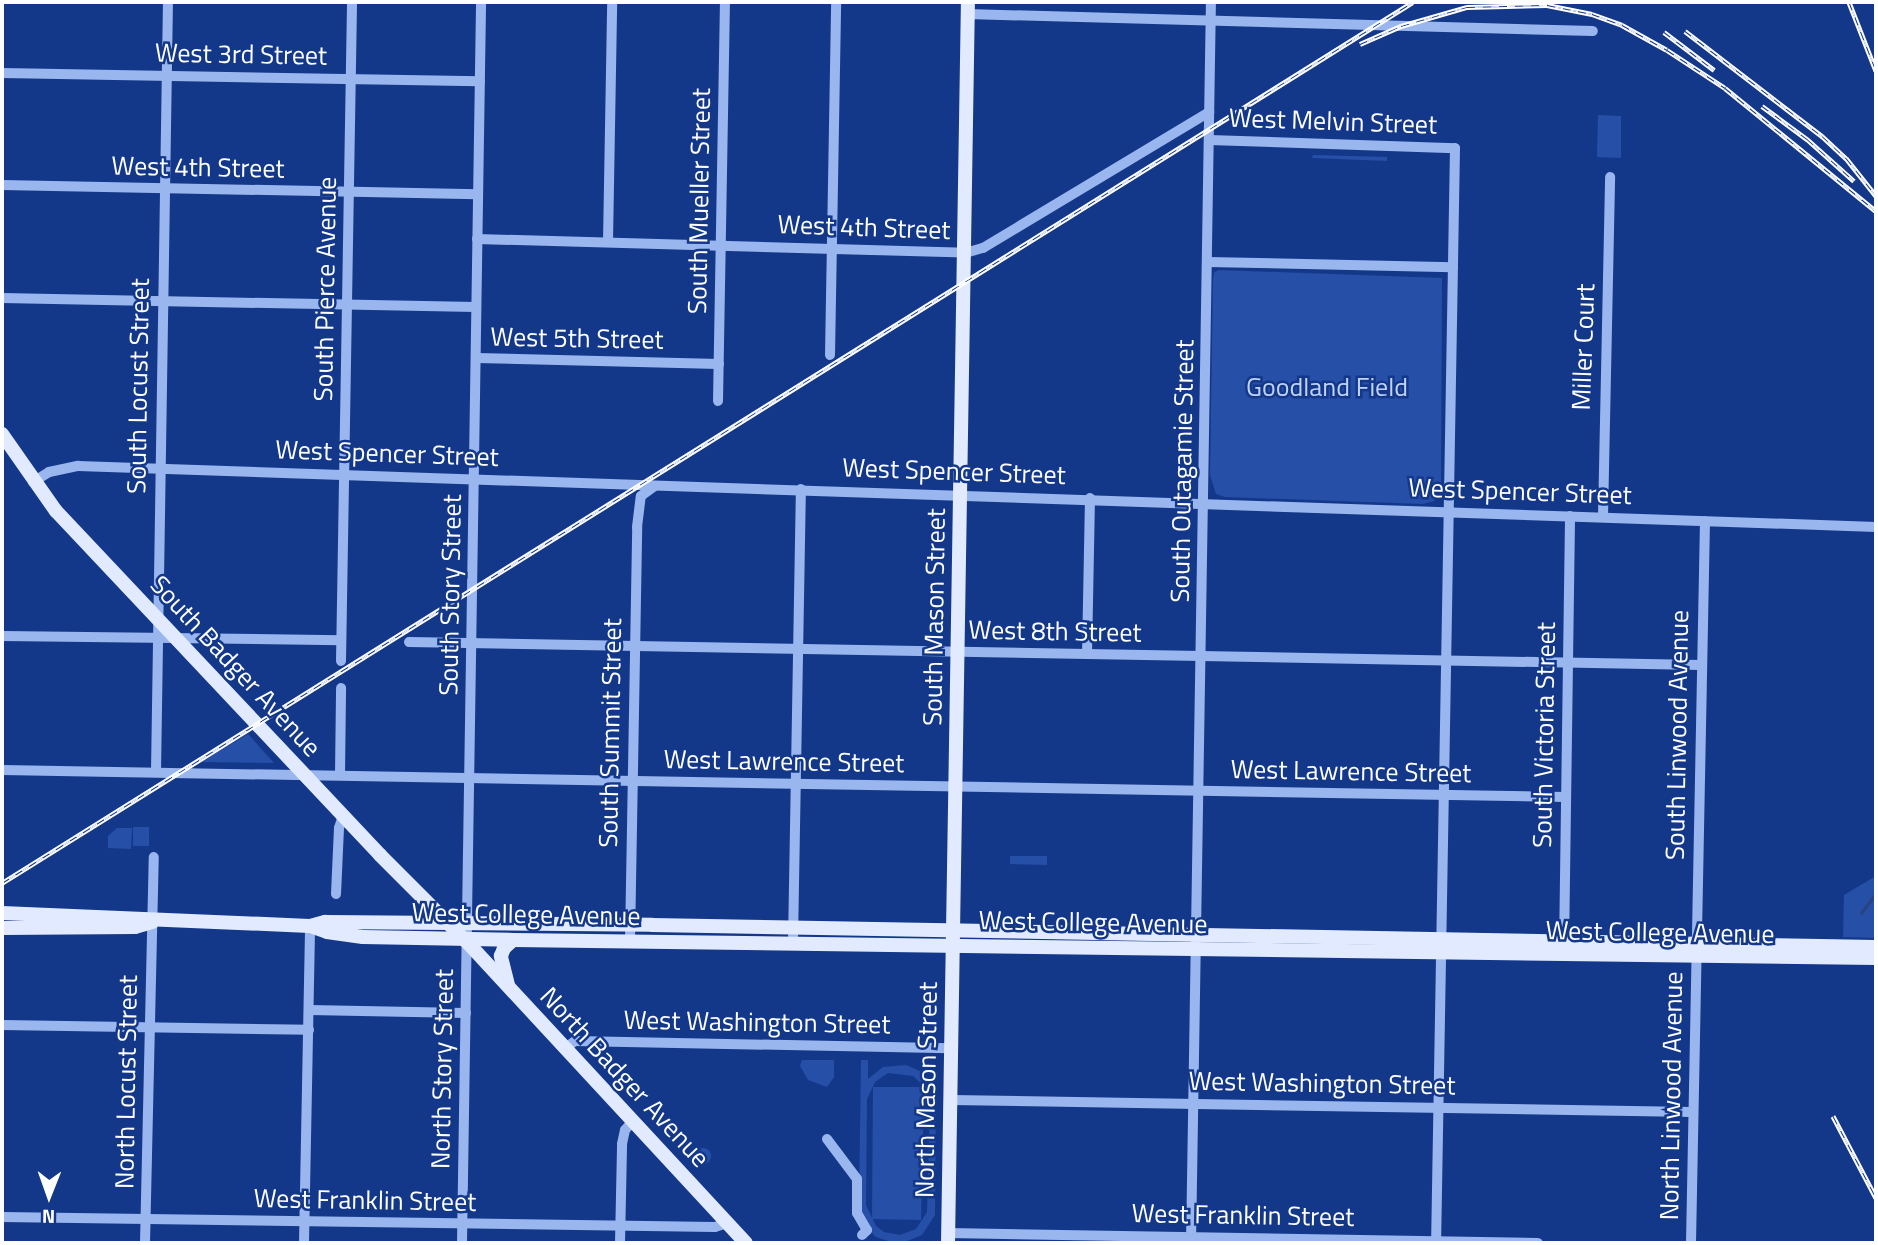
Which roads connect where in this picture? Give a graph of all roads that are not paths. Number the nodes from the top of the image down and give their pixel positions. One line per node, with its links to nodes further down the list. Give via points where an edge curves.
1 (168, 2): 12 (street, South Locust Street)
2 (352, 2): 13 (street, South Pierce Avenue)
3 (481, 2): 14 (street, South Story Street)
4 (612, 2): 23 (street)
5 (725, 2): 24 (street, South Mueller Street)
6 (836, 2): 25 (street)
7 (1211, 2): 9 (street, South Outagamie Street)
8 (967, 8): 9 (street); 26 (main road, South Mason Street)
9 (1211, 20): 10 (street); 15 (street, South Outagamie Street)
10 (1593, 31)
11 (2, 73): 12 (street, West 3rd Street)
12 (167, 76): 13 (street, West 3rd Street); 19 (street, South Locust Street)
13 (352, 79): 14 (street, West 3rd Street); 20 (street, South Pierce Avenue)
14 (480, 81): 21 (street, South Story Street)
15 (1209, 111): 16 (street, South Outagamie Street); 26 (street, West 4th Street)
16 (1209, 140): 27 (street, South Outagamie Street); 28 (street, West Melvin Street, via 1455,148)
17 (1610, 177): 50 (street, Miller Court)
18 (2, 185): 19 (street, West 4th Street)
19 (165, 188): 20 (street, West 4th Street); 30 (street, South Locust Street)
20 (349, 192): 21 (street, West 4th Street); 31 (street, South Pierce Avenue)
21 (478, 194): 22 (street, South Story Street)
22 (477, 239): 23 (street, West 4th Street); 32 (street, South Story Street)
23 (608, 242): 24 (street, West 4th Street)
24 (721, 246): 25 (street, West 4th Street); 35 (street, South Mueller Street)
25 (831, 249): 26 (street, West 4th Street); 33 (street)
26 (965, 258): 45 (main road, South Mason Street, via 969,291 965,297)
27 (1207, 262): 28 (street); 47 (street, South Outagamie Street)
28 (1453, 267): 48 (street)
29 (2, 298): 30 (street, West 5th Street)
30 (163, 301): 31 (street, West 5th Street); 38 (street, South Locust Street)
31 (347, 305): 32 (street, West 5th Street); 39 (street, South Pierce Avenue)
32 (477, 307): 34 (street, South Story Street)
33 (830, 355)
34 (476, 358): 35 (street, West 5th Street); 40 (street, South Story Street)
35 (719, 364): 36 (street, South Mueller Street)
36 (718, 401)
37 (2, 433): 41 (main road, South Badger Avenue)
38 (159, 468): 39 (street, West Spencer Street); 41 (street, West Spencer Street, via 78,466 49,472); 54 (street, South Locust Street)
39 (345, 475): 40 (street, West Spencer Street); 58 (street, South Pierce Avenue)
40 (475, 479): 42 (street, West Spencer Street); 60 (street, South Story Street)
41 (33, 482): 54 (main road, South Badger Avenue)
42 (638, 485): 43 (street, West Spencer Street); 52 (street, South Summit Street, via 633,500)
43 (656, 485): 44 (street, West Spencer Street); 52 (street, South Summit Street, via 641,496)
44 (800, 489): 45 (street, West Spencer Street); 62 (street)
45 (960, 494): 46 (street, West Spencer Street); 63 (main road, South Mason Street)
46 (1090, 499): 47 (street, West Spencer Street); 64 (street)
47 (1204, 502): 48 (street, West Spencer Street); 65 (street, South Outagamie Street)
48 (1447, 511): 49 (street, West Spencer Street); 66 (street)
49 (1570, 516): 50 (street, West Spencer Street); 68 (street, South Victoria Street)
50 (1603, 517): 51 (street, West Spencer Street)
51 (1705, 521): 53 (street, West Spencer Street); 69 (street, South Linwood Avenue)
52 (636, 527): 61 (street, South Summit Street)
53 (1876, 527)
54 (158, 618): 56 (street, South Locust Street); 57 (main road, South Badger Avenue)
55 (2, 636): 56 (street)
56 (157, 638): 57 (street); 72 (street, South Locust Street)
57 (177, 639): 58 (street); 73 (main road, South Badger Avenue)
58 (341, 640): 67 (street, South Pierce Avenue)
59 (409, 642): 60 (street, West 8th Street)
60 (471, 643): 61 (street, West 8th Street); 75 (street, South Story Street)
61 (634, 646): 62 (street, West 8th Street); 76 (street, South Summit Street)
62 (797, 649): 63 (street, West 8th Street); 77 (street)
63 (959, 652): 64 (street, West 8th Street); 78 (main road, South Mason Street)
64 (1087, 654): 65 (street, West 8th Street)
65 (1202, 656): 66 (street, West 8th Street); 79 (street, South Outagamie Street)
66 (1447, 660): 68 (street, West 8th Street); 80 (street)
67 (341, 661)
68 (1567, 662): 69 (street, West 8th Street); 81 (street, South Victoria Street)
69 (1701, 665): 102 (street, South Linwood Avenue)
70 (341, 688): 74 (street)
71 (2, 770): 72 (street, West Lawrence Street)
72 (156, 772): 73 (street, West Lawrence Street)
73 (305, 775): 74 (street, West Lawrence Street); 82 (main road, South Badger Avenue)
74 (340, 775): 75 (street, West Lawrence Street)
75 (470, 778): 76 (street, West Lawrence Street); 92 (street, South Story Street)
76 (632, 781): 77 (street, West Lawrence Street); 88 (street, South Summit Street)
77 (794, 783): 78 (street, West Lawrence Street); 90 (street)
78 (956, 787): 79 (street, West Lawrence Street); 93 (main road, South Mason Street)
79 (1200, 791): 80 (street, West Lawrence Street); 98 (street, South Outagamie Street)
80 (1444, 795): 81 (street, West Lawrence Street); 94 (street)
81 (1566, 797): 96 (street, South Victoria Street)
82 (343, 816): 84 (street); 87 (main road, South Badger Avenue)
83 (154, 857): 86 (street)
84 (336, 894)
85 (2, 913): 86 (main road, West College Avenue, via 137,917)
86 (152, 922): 89 (main road, West College Avenue); 91 (main road, West College Avenue, via 135,927); 111 (street, North Locust Street)
87 (448, 923): 89 (main road, West College Avenue, via 326,922); 92 (main road, West College Avenue)
88 (630, 925): 90 (main road, West College Avenue); 92 (main road, West College Avenue); 97 (street, South Summit Street)
89 (310, 926): 92 (main road, West College Avenue, via 363,937); 108 (street)
90 (793, 927): 93 (main road, West College Avenue); 100 (street)
91 (2, 928)
92 (467, 936): 95 (main road, West College Avenue); 107 (main road, North Badger Avenue); 109 (street, North Story Street)
93 (953, 937): 98 (main road, West College Avenue); 100 (main road, West College Avenue); 113 (main road, North Mason Street)
94 (1442, 938): 96 (main road, West College Avenue); 98 (main road, West College Avenue); 103 (street)
95 (513, 940): 97 (main road, West College Avenue); 107 (main road, via 501,956)
96 (1565, 940): 99 (main road, West College Avenue); 104 (street, South Victoria Street)
97 (630, 941): 100 (main road, West College Avenue)
98 (1198, 941): 103 (main road, West College Avenue); 116 (street, South Outagamie Street)
99 (1622, 941): 102 (main road, West College Avenue); 105 (main road)
100 (793, 942)
101 (1876, 947): 102 (main road, West College Avenue)
102 (1696, 950): 105 (main road, West College Avenue); 106 (main road, West College Avenue); 118 (street, North Linwood Avenue)
103 (1441, 953): 104 (main road, West College Avenue); 117 (street)
104 (1564, 955): 105 (main road, West College Avenue)
105 (1597, 956)
106 (1876, 958)
107 (508, 987): 114 (main road, North Badger Avenue)
108 (309, 1010): 109 (street); 112 (street)
109 (466, 1013): 125 (street, North Story Street)
110 (2, 1026): 111 (street)
111 (150, 1028): 112 (street); 122 (street, North Locust Street)
112 (309, 1030): 123 (street)
113 (951, 1048): 114 (street, West Washington Street, via 575,1041); 115 (main road, North Mason Street)
114 (564, 1049): 119 (main road, North Badger Avenue)
115 (950, 1100): 116 (street, West Washington Street); 128 (main road, North Mason Street)
116 (1194, 1104): 117 (street, West Washington Street); 129 (street, South Outagamie Street)
117 (1439, 1108): 118 (street, West Washington Street); 130 (street)
118 (1692, 1112): 137 (street, North Linwood Avenue)
119 (632, 1122): 124 (main road, North Badger Avenue); 126 (street, via 622,1144)
120 (827, 1139): 127 (street, via 857,1179 857,1213 867,1230)
121 (2, 1217): 122 (street, West Franklin Street)
122 (146, 1219): 123 (street, West Franklin Street); 131 (street, North Locust Street)
123 (305, 1222): 125 (street, West Franklin Street); 132 (street)
124 (727, 1223): 126 (street, West Franklin Street, via 715,1227); 135 (main road, North Badger Avenue)
125 (462, 1224): 126 (street, West Franklin Street); 133 (street, North Story Street)
126 (621, 1226): 134 (street)
127 (862, 1236)
128 (948, 1238): 129 (street, West Franklin Street)
129 (1191, 1240): 130 (street, West Franklin Street)
130 (1436, 1242): 136 (street, West Franklin Street)
131 (145, 1243)
132 (304, 1243)
133 (462, 1243)
134 (620, 1243)
135 (746, 1243)
136 (1538, 1243)
137 (1691, 1243)

